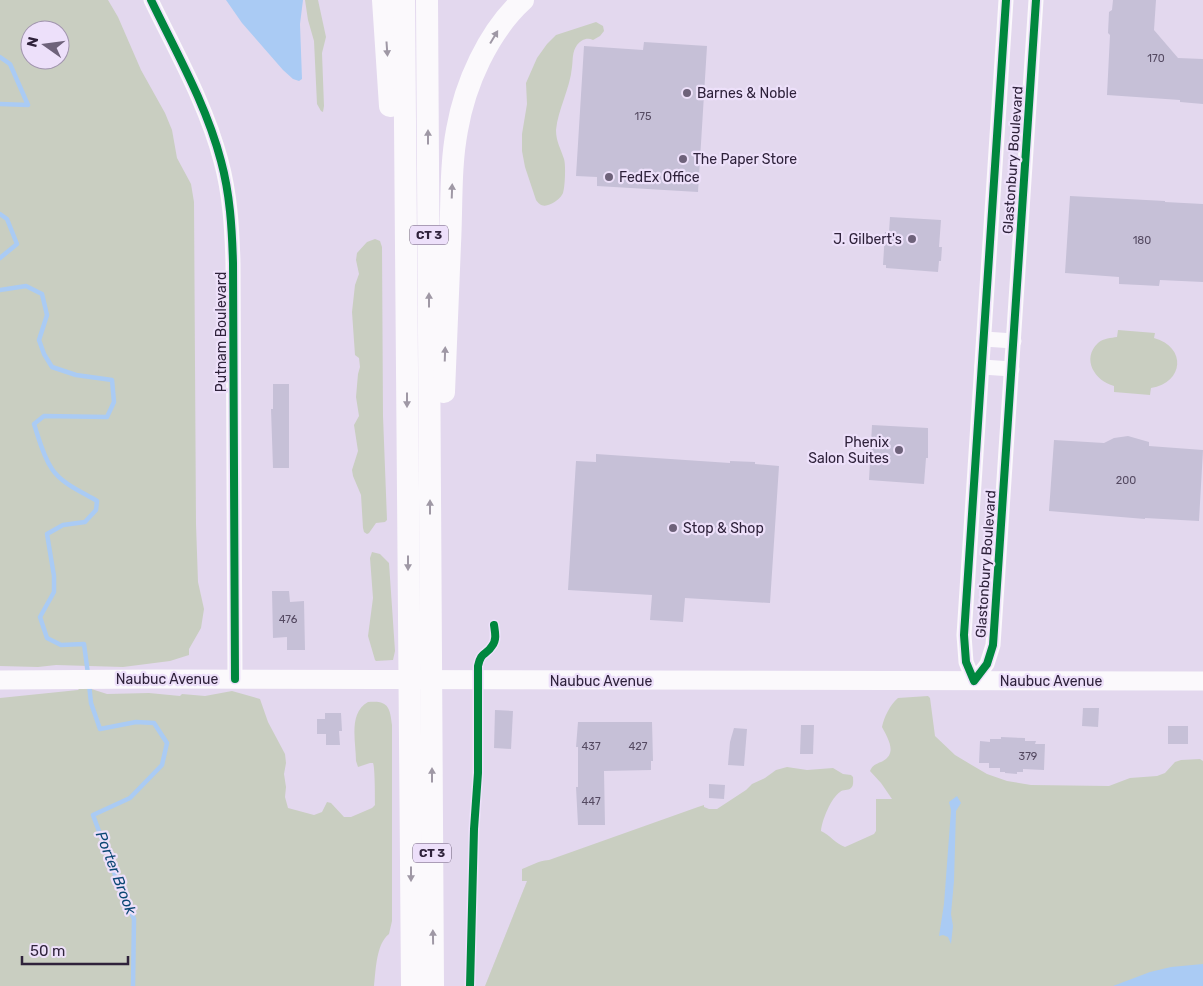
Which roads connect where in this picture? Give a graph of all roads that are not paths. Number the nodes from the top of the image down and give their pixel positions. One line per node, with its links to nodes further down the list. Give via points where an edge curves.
1 (151, 0): 14 (street, Putnam Boulevard, via 212,131 228,194 233,263)
2 (383, 0): 8 (highway, one-way to 8, via 393,171)
3 (404, 0): 8 (highway, CT 3)
4 (427, 0): 13 (highway, CT 3, one-way to 4)
5 (523, 0): 13 (highway, one-way to 5, via 438,446 442,413 457,130 466,94 483,56 502,23)
6 (1006, 0): 9 (street, Glastonbury Boulevard)
7 (1036, 0): 10 (street, Glastonbury Boulevard)
8 (405, 211): 18 (highway, CT 3, one-way to 18)
9 (984, 338): 10 (street); 11 (street, Glastonbury Boulevard)
10 (1014, 341): 12 (street, Glastonbury Boulevard)
11 (982, 367): 12 (street); 16 (street, Glastonbury Boulevard, via 964,644 966,662)
12 (1012, 369): 16 (street, Glastonbury Boulevard, via 993,645 987,664)
13 (430, 471): 19 (highway, CT 3, one-way to 13)
14 (235, 679): 15 (main road, Naubuc Avenue); 16 (main road, Naubuc Avenue)
15 (0, 680)
16 (974, 681): 17 (main road, Naubuc Avenue)
17 (1203, 681)
18 (412, 986)
19 (433, 986)

